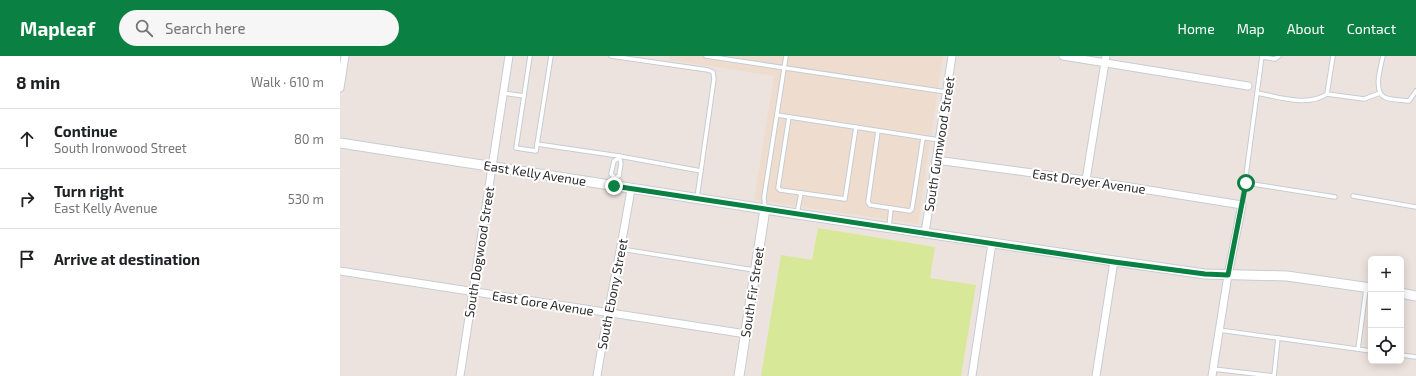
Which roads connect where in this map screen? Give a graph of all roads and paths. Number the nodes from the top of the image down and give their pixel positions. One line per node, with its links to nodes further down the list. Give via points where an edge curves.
1 (345, 56): 18 (street)
2 (509, 56): 21 (street, South Dogwood Street)
3 (530, 56): 25 (lane)
4 (551, 56): 33 (lane)
5 (611, 56): 37 (lane, via 713,72)
6 (706, 56): 15 (lane)
7 (786, 56): 15 (lane)
8 (952, 56): 20 (street, South Gumwood Street)
9 (1063, 56): 14 (street)
10 (1279, 56): 13 (lane, via 1275,59)
11 (1333, 56): 24 (lane)
12 (1383, 56): 22 (lane, via 1378,83)
13 (1262, 57): 23 (lane)
14 (1106, 59): 16 (street); 38 (street)
15 (785, 68): 20 (lane); 26 (lane)
16 (1248, 86)
17 (1416, 87): 19 (lane)
18 (340, 88)
19 (1416, 91): 22 (lane, via 1408,101 1385,98)
20 (947, 92): 31 (street, South Gumwood Street)
21 (503, 93): 25 (lane); 36 (street, South Dogwood Street)
22 (1380, 93): 24 (lane, via 1364,99)
23 (1257, 94): 24 (lane, via 1307,101 1318,100); 40 (lane)
24 (1327, 94)
25 (524, 96): 33 (lane, via 516,148 536,151)
26 (777, 115): 27 (lane); 48 (lane)
27 (789, 117): 28 (lane); 42 (lane, via 778,188)
28 (856, 127): 29 (lane); 42 (lane, via 845,199)
29 (878, 131): 30 (lane); 49 (lane, via 868,202)
30 (923, 138): 31 (lane); 49 (lane, via 912,209 910,211)
31 (939, 140): 35 (street, South Gumwood Street)
32 (340, 143): 36 (street, East Kelly Avenue)
33 (537, 144): 34 (lane)
34 (619, 157): 37 (lane); 39 (lane, via 619,176); 39 (lane, via 614,161 611,174)
35 (936, 160): 38 (street, East Dreyer Avenue); 52 (street, South Gumwood Street)
36 (492, 166): 39 (street, East Kelly Avenue); 60 (street, South Dogwood Street)
37 (701, 171): 45 (lane)
38 (1086, 180): 46 (street, East Dreyer Avenue)
39 (615, 182): 41 (street, East Kelly Avenue)
40 (1246, 183): 44 (lane); 46 (lane)
41 (631, 189): 45 (street, East Kelly Avenue); 54 (street, South Ebony Street)
42 (801, 193): 50 (lane)
43 (1353, 196): 47 (lane)
44 (1335, 197)
45 (697, 198): 48 (street, East Kelly Avenue)
46 (1242, 205): 58 (street)
47 (1416, 207)
48 (764, 208): 50 (street, East Kelly Avenue); 57 (street, South Fir Street)
49 (892, 208): 51 (lane)
50 (797, 214): 51 (street, East Kelly Avenue)
51 (889, 227): 52 (street, East Kelly Avenue)
52 (925, 233): 53 (street, East Kelly Avenue)
53 (992, 243): 55 (street, East Kelly Avenue); 76 (street)
54 (621, 249): 57 (lane); 64 (street, South Ebony Street)
55 (1114, 262): 58 (street, East Kelly Avenue); 77 (street)
56 (340, 271): 60 (street, East Gore Avenue)
57 (755, 271): 66 (street, South Fir Street)
58 (1228, 275): 59 (street, East Kelly Avenue, via 1287,276); 65 (street)
59 (1368, 288)
60 (472, 292): 64 (street, East Gore Avenue); 73 (street, South Dogwood Street)
61 (1368, 292): 68 (lane)
62 (1404, 294): 63 (street)
63 (1416, 296)
64 (607, 313): 66 (street, East Gore Avenue); 74 (street, South Ebony Street)
65 (1219, 330): 67 (lane); 72 (street)
66 (746, 334): 75 (street, South Fir Street)
67 (1278, 338): 68 (lane); 78 (lane)
68 (1358, 349): 69 (lane)
69 (1368, 351)
70 (1404, 355): 71 (lane)
71 (1416, 357)
72 (1213, 372): 78 (lane)
73 (460, 376)
74 (598, 376)
75 (739, 376)
76 (972, 376)
77 (1096, 376)
78 (1273, 376)

